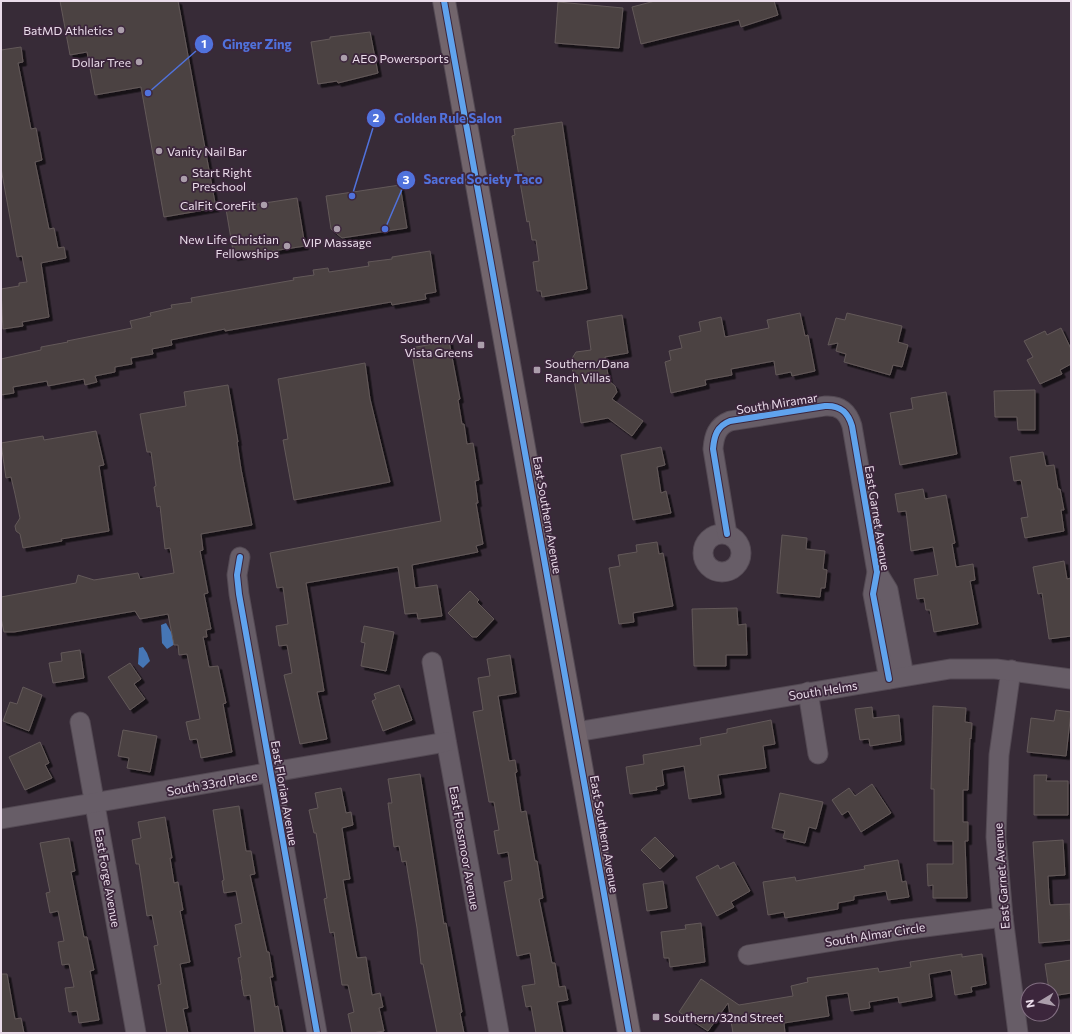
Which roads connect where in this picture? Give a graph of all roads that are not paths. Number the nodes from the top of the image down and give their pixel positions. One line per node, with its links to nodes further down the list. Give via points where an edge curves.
1 (444, 1): 11 (main road, East Southern Avenue)
2 (843, 410): 3 (street, South Miramar, via 825,406 730,421 717,431 713,449); 7 (street, East Garnet Avenue, via 852,426 877,572 888,590)
3 (727, 534)
4 (240, 557): 14 (street, East Florian Avenue, via 237,575 238,594)
5 (432, 662): 12 (street, East Flossmoor Avenue)
6 (1011, 670): 7 (street, South Helms, via 957,669); 8 (street, South Helms); 17 (street, East Garnet Avenue, via 999,755 996,837)
7 (896, 677): 9 (street, South Helms)
8 (1071, 679)
9 (808, 692): 11 (street, South Helms); 13 (street)
10 (80, 722): 15 (street, East Forge Avenue)
11 (576, 732): 22 (main road, East Southern Avenue)
12 (446, 742): 14 (street, South 33rd Place); 21 (street, East Flossmoor Avenue)
13 (818, 754)
14 (270, 772): 15 (street, South 33rd Place); 20 (street, East Florian Avenue)
15 (94, 803): 16 (street, South 33rd Place); 19 (street, East Forge Avenue)
16 (1, 819)
17 (1003, 917): 18 (street, South Almar Circle, via 901,930); 23 (street, East Garnet Avenue)
18 (748, 955)
19 (136, 1033)
20 (317, 1033)
21 (499, 1033)
22 (629, 1033)
23 (1018, 1033)

